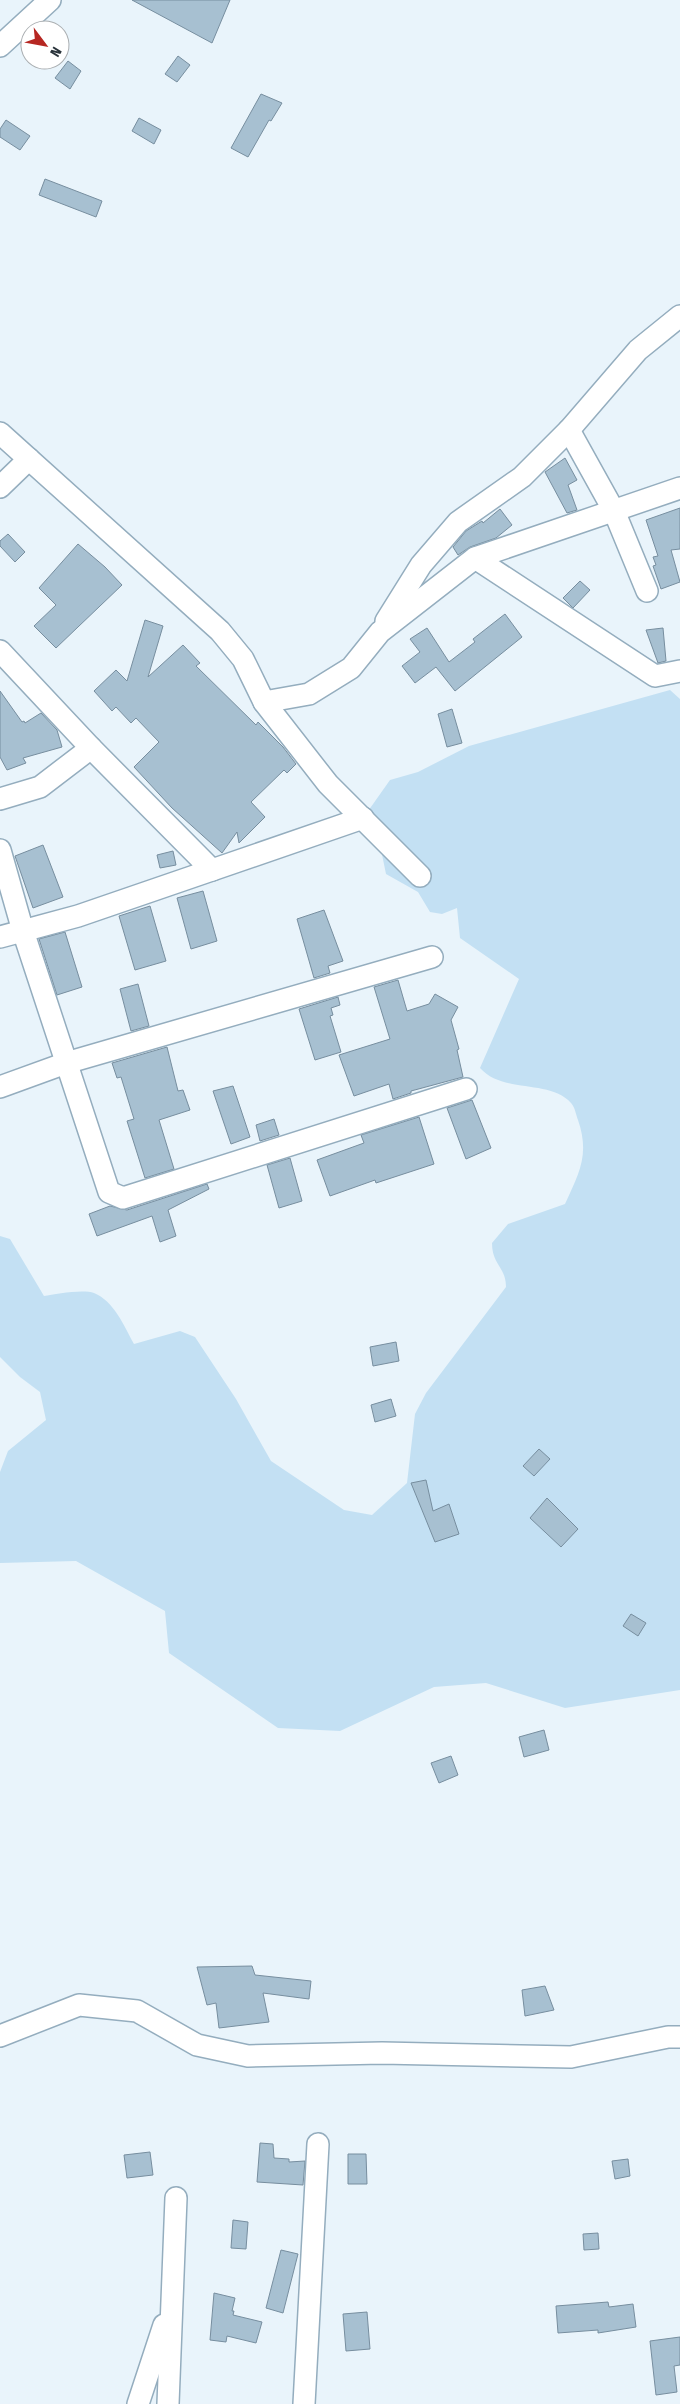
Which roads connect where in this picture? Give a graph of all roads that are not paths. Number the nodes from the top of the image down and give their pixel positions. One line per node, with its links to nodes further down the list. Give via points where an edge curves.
1 (50, 0): 2 (street)
2 (0, 46)
3 (680, 316): 4 (street, via 638,350)
4 (569, 430): 9 (street); 12 (street, via 522,477 458,522 421,565)
5 (0, 433): 6 (street)
6 (29, 458): 7 (street); 15 (street, via 220,631 243,659)
7 (0, 487)
8 (680, 488): 9 (street)
9 (614, 511): 10 (street); 11 (street)
10 (475, 558): 12 (street); 14 (street, via 655,676)
11 (647, 591)
12 (380, 632): 15 (street, via 351,668 309,694)
13 (0, 651): 16 (street)
14 (680, 671)
15 (264, 702): 18 (street, via 328,784)
16 (91, 748): 17 (street, via 40,787); 20 (street)
17 (0, 799)
18 (362, 818): 20 (street); 21 (street)
19 (0, 850): 22 (street)
20 (212, 870): 22 (street, via 78,916)
21 (420, 876)
22 (23, 931): 23 (street); 25 (street)
23 (0, 937)
24 (432, 957): 25 (street)
25 (66, 1063): 26 (street); 27 (street, via 109,1192 122,1198)
26 (0, 1087)
27 (466, 1089)
28 (0, 2036): 29 (street, via 79,2005 137,2011 197,2045 248,2056 382,2052 571,2057)
29 (680, 2037)
30 (318, 2144): 35 (street)
31 (176, 2198): 32 (street)
32 (172, 2301): 33 (street); 34 (street)
33 (138, 2404)
34 (168, 2404)
35 (304, 2404)

